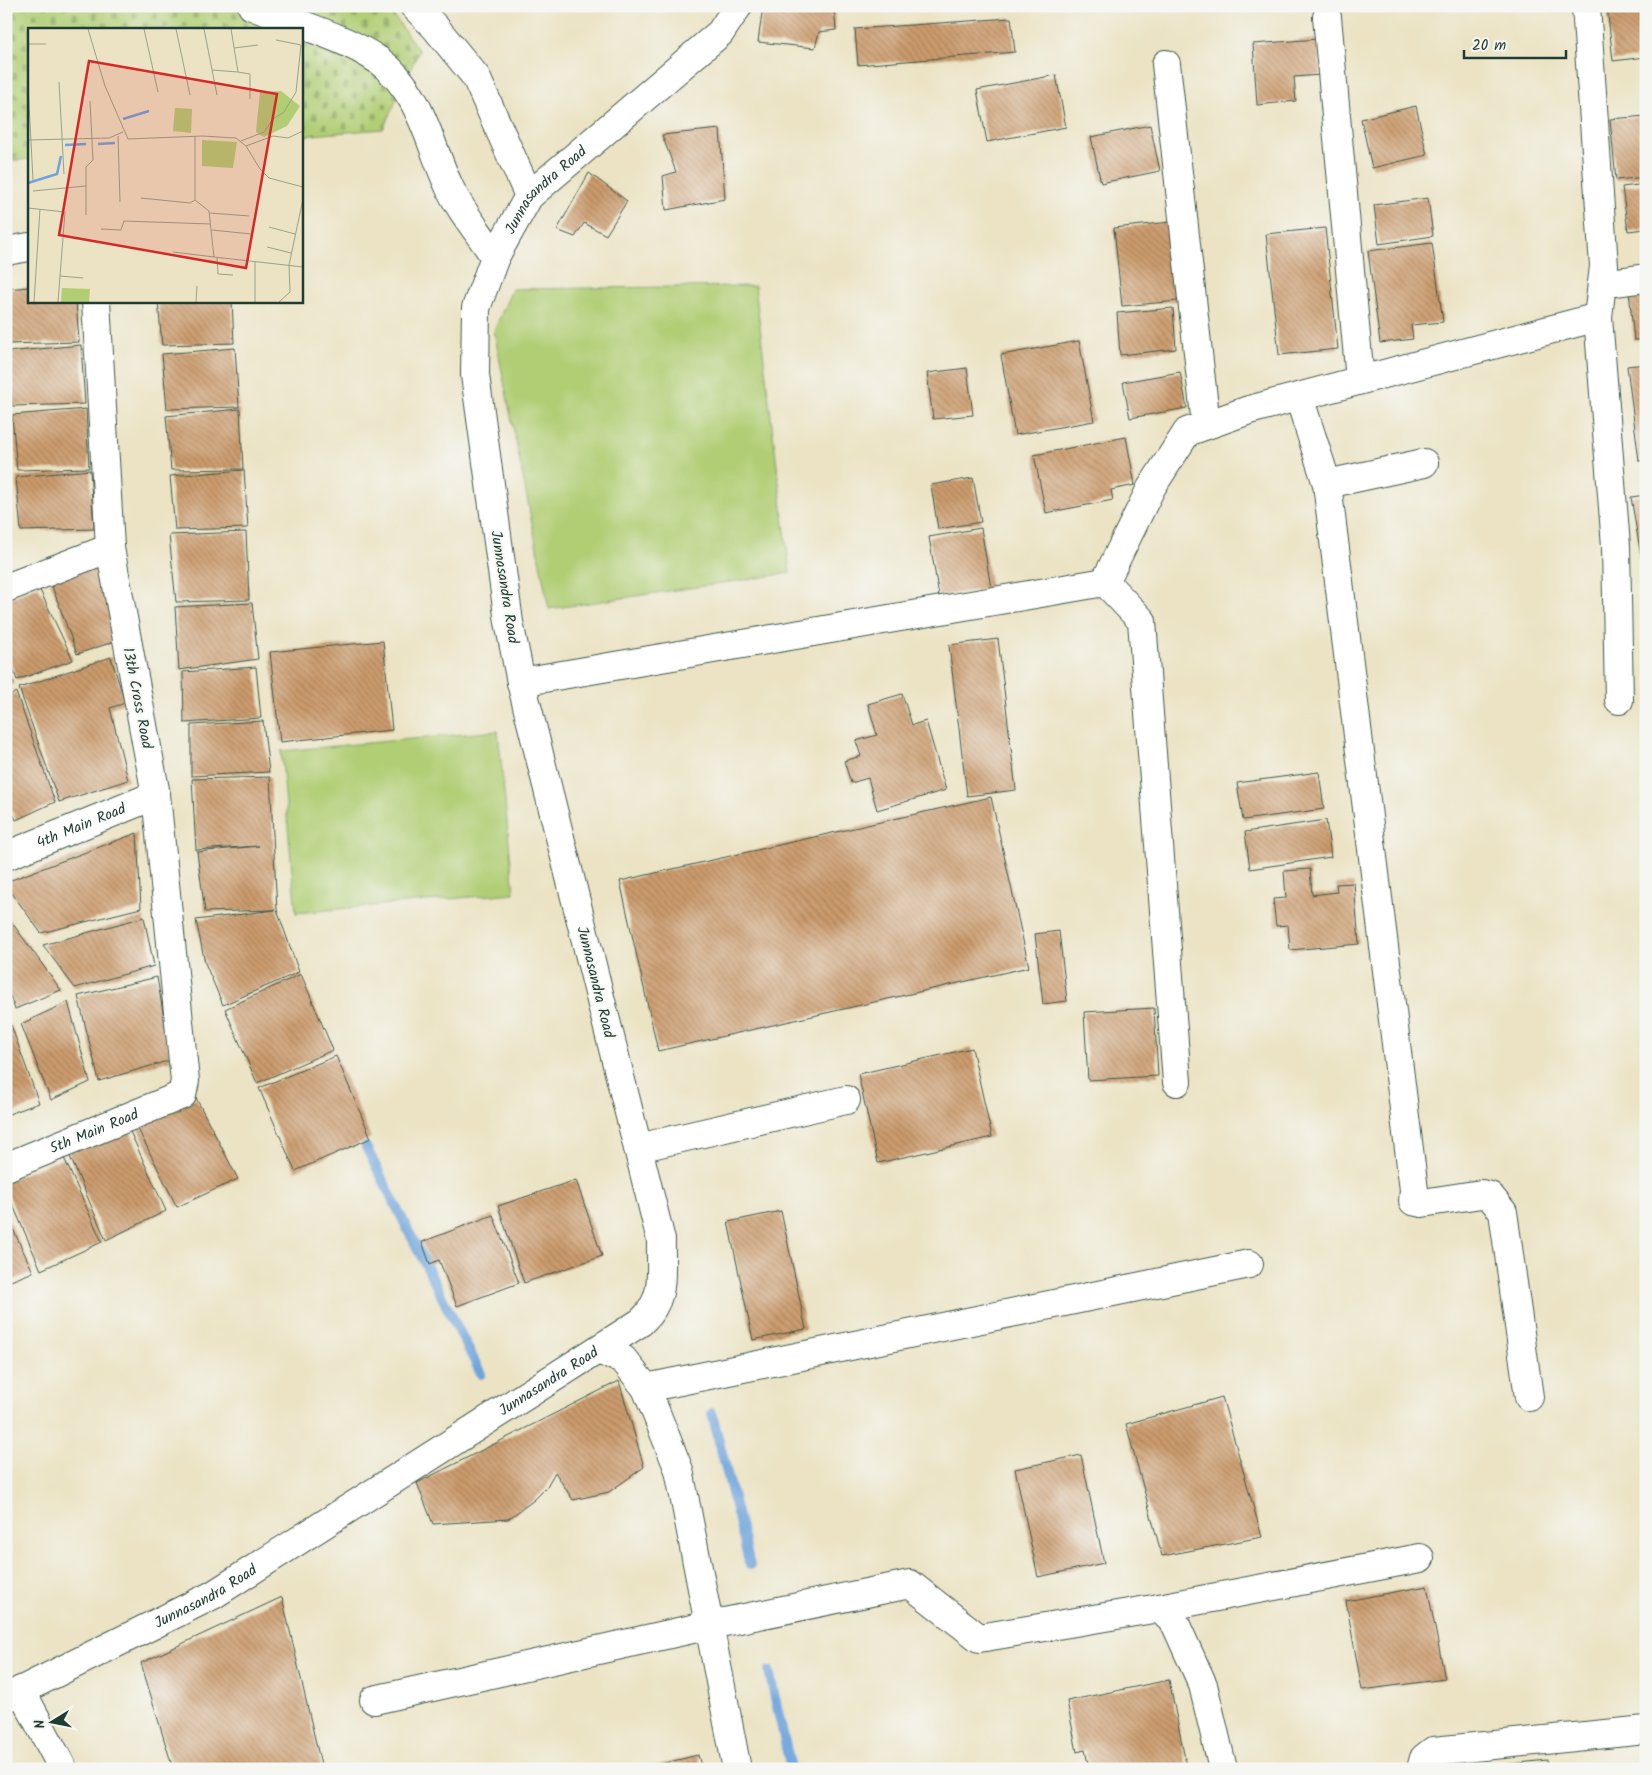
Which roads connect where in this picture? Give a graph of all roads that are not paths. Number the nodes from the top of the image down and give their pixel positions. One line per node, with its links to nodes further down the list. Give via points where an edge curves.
1 (252, 6): 10 (street, via 359,50 396,75 410,92 448,186)
2 (414, 6): 7 (street, via 476,76)
3 (738, 6): 7 (street, Junnasandra Road, via 720,33)
4 (1586, 6): 12 (street, via 1604,266)
5 (1327, 17): 15 (street)
6 (1166, 64): 17 (street)
7 (529, 196): 10 (street, Junnasandra Road)
8 (28, 247): 9 (street)
9 (6, 251)
10 (495, 257): 23 (street, Junnasandra Road, via 476,308 475,375 506,603)
11 (1646, 278): 12 (street)
12 (1602, 284): 14 (street)
13 (96, 302): 20 (street, 13th Cross Road)
14 (1598, 317): 15 (street); 24 (street, via 1616,546)
15 (1360, 380): 16 (street)
16 (1299, 396): 17 (street); 19 (street)
17 (1206, 425): 21 (street, via 1187,432 1151,488)
18 (1424, 463): 19 (street)
19 (1327, 484): 35 (street, via 1413,1180 1413,1201 1422,1203 1481,1194 1490,1196 1503,1212)
20 (110, 548): 22 (street); 25 (street, 13th Cross Road)
21 (1105, 582): 23 (street); 27 (street, via 1142,621)
22 (6, 588)
23 (521, 682): 30 (street, Junnasandra Road)
24 (1619, 700)
25 (156, 795): 26 (street, 4th Main Road); 28 (street, 13th Cross Road, via 185,1081)
26 (6, 856)
27 (1177, 1082)
28 (182, 1095): 31 (street, 5th Main Road)
29 (846, 1100): 30 (street)
30 (638, 1148): 33 (street, Junnasandra Road, via 661,1240 660,1297 652,1312 641,1322)
31 (6, 1167)
32 (1249, 1264): 34 (street)
33 (597, 1350): 34 (street, via 624,1359); 39 (street, Junnasandra Road, via 213,1595)
34 (646, 1388): 38 (street, via 679,1470)
35 (1529, 1397)
36 (1420, 1558): 37 (street)
37 (1159, 1608): 38 (street, via 979,1638 910,1584); 44 (street, via 1176,1623 1203,1685)
38 (710, 1625): 40 (street); 43 (street)
39 (14, 1694): 42 (street)
40 (374, 1700)
41 (1646, 1730): 45 (street, via 1433,1751 1424,1758)
42 (63, 1769)
43 (737, 1769)
44 (1223, 1769)
45 (1421, 1769)

